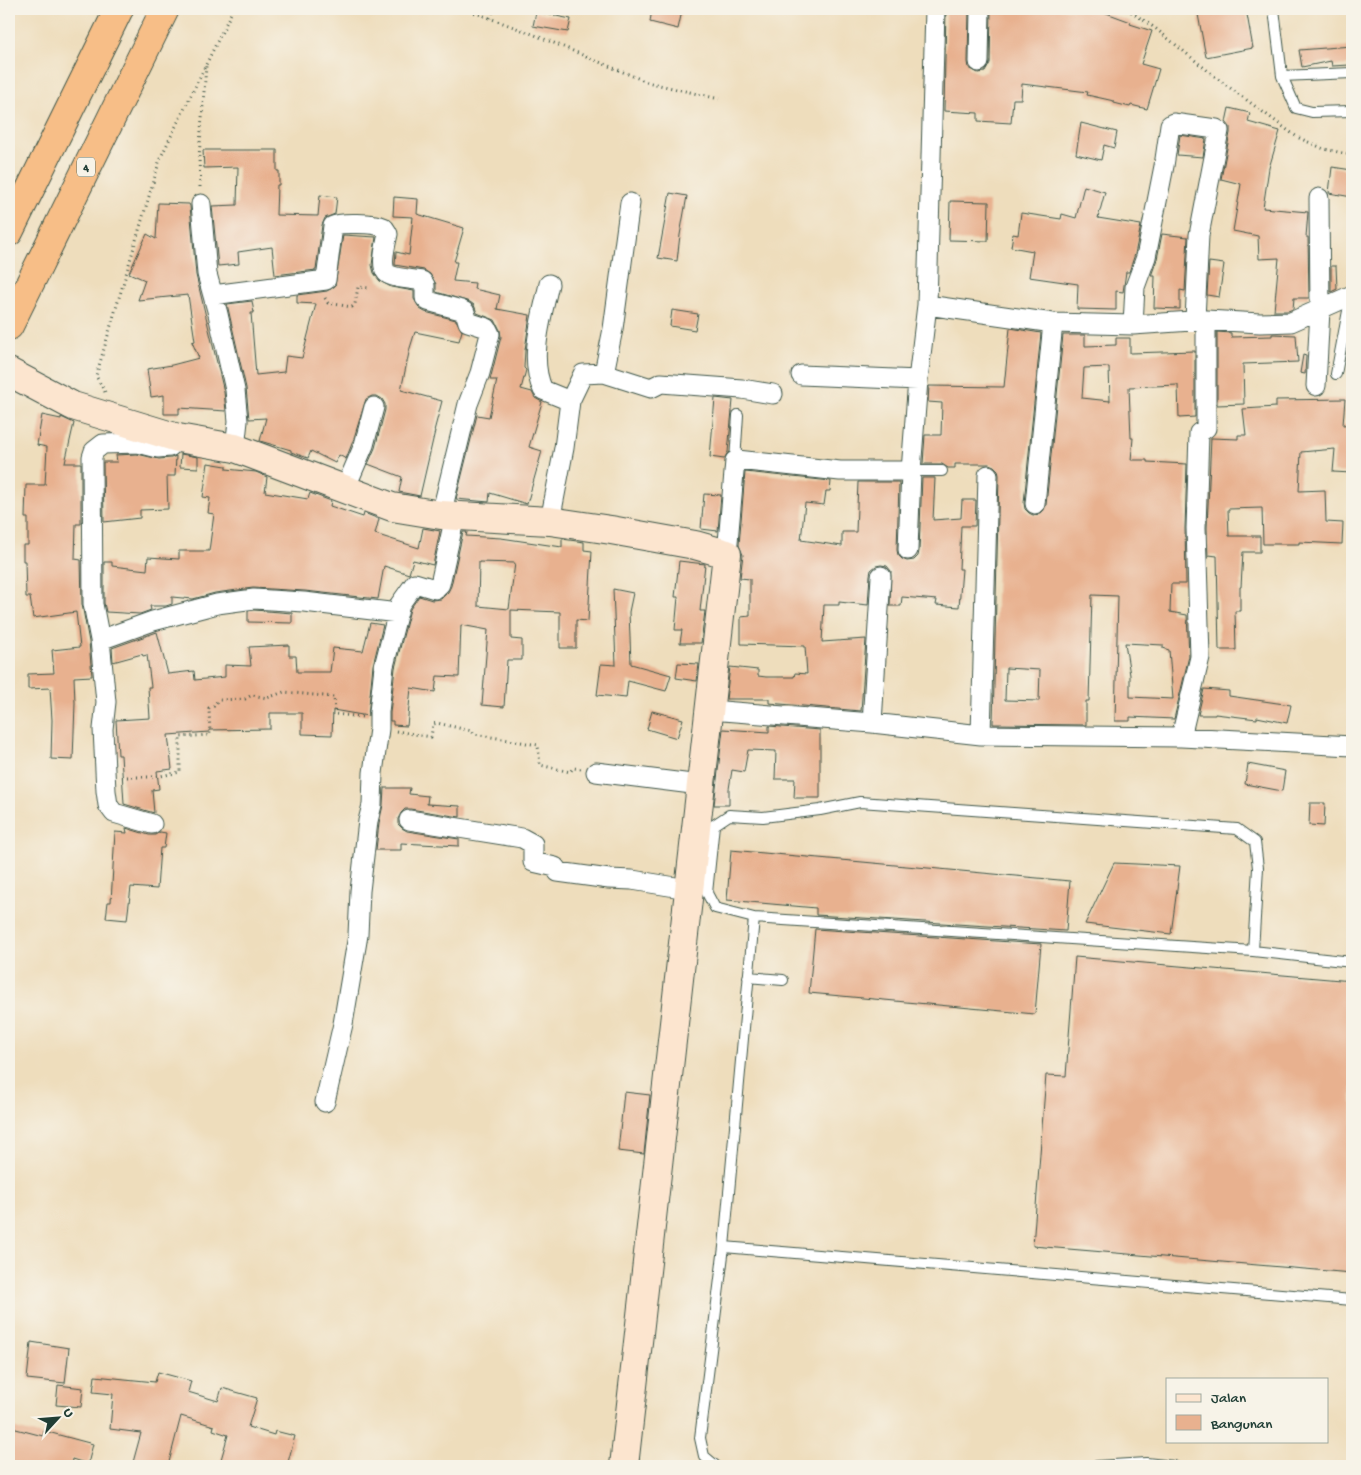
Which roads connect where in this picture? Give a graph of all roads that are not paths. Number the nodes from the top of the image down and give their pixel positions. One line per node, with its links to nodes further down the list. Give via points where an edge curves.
1 (119, 9): 13 (highway)
2 (165, 9): 22 (highway, 4)
3 (935, 9): 17 (street)
4 (980, 9): 6 (street)
5 (1274, 9): 8 (lane)
6 (979, 62)
7 (1352, 73): 8 (lane)
8 (1282, 76): 9 (lane, via 1296,108 1312,112)
9 (1352, 111)
10 (1319, 198): 18 (street)
11 (630, 203): 24 (street)
12 (201, 204): 15 (street, via 207,274)
13 (9, 232)
14 (549, 284): 30 (street, via 538,338 537,377 543,390)
15 (213, 295): 35 (street, via 235,390 238,422); 43 (street, via 326,280 332,226 382,227 388,234 384,271 389,275 422,281 428,301 461,310 468,322 489,330 480,373 468,404)
16 (1352, 295): 18 (street); 25 (lane)
17 (927, 305): 20 (street); 27 (street)
18 (1320, 310): 19 (street, via 1290,322); 28 (street)
19 (1200, 320): 21 (street); 21 (street, via 1199,235 1219,131 1173,122 1146,257 1135,287); 33 (street)
20 (1053, 323): 21 (street); 42 (street)
21 (1133, 325)
22 (9, 326)
23 (9, 372): 34 (street, via 73,406)
24 (604, 373): 29 (street, via 651,388 660,383); 30 (street, via 582,374)
25 (1336, 374)
26 (801, 375): 27 (street)
27 (918, 380): 39 (street)
28 (1316, 386)
29 (773, 394)
30 (570, 401): 44 (street)
31 (374, 407): 41 (street, via 364,445)
32 (738, 415): 37 (lane)
33 (1206, 428): 36 (lane); 53 (street, via 1199,433 1196,528 1200,656)
34 (178, 438): 35 (street); 49 (street, via 170,447 103,444 94,451 94,604)
35 (235, 448): 41 (street)
36 (1206, 456)
37 (735, 461): 39 (street, via 840,471); 46 (street)
38 (942, 471): 39 (lane)
39 (911, 472): 45 (street)
40 (988, 475): 52 (street)
41 (345, 490): 43 (street, via 392,507)
42 (1035, 504)
43 (448, 515): 44 (street); 48 (street, via 440,584 435,589 415,582 400,604)
44 (550, 522): 46 (street, via 653,536)
45 (908, 550)
46 (727, 554): 50 (street)
47 (881, 576): 51 (street)
48 (398, 613): 49 (street, via 254,599 217,604 152,621); 65 (street, via 384,666 358,935 343,1024)
49 (100, 640): 58 (street, via 106,702 103,729 108,805 114,813)
50 (710, 710): 51 (street); 56 (street)
51 (872, 723): 52 (street)
52 (981, 735): 53 (street)
53 (1181, 737): 54 (street)
54 (1352, 746)
55 (596, 772): 56 (street)
56 (700, 785): 59 (street)
57 (409, 820): 59 (street, via 522,838 533,844 533,862 555,867 558,872)
58 (152, 824)
59 (688, 889): 69 (street)
60 (754, 918): 61 (lane); 61 (lane, via 715,908 706,893 714,825 730,815 763,817 870,802 1237,829 1255,842 1258,868); 63 (lane)
61 (1254, 951): 62 (lane)
62 (1352, 962)
63 (748, 977): 64 (lane); 66 (lane)
64 (783, 980)
65 (325, 1102)
66 (724, 1247): 67 (lane); 70 (lane, via 700,1438 704,1456)
67 (1352, 1300)
68 (1146, 1465): 71 (lane); 72 (lane)
69 (624, 1466)
70 (716, 1466)
71 (1096, 1466)
72 (1174, 1466)

